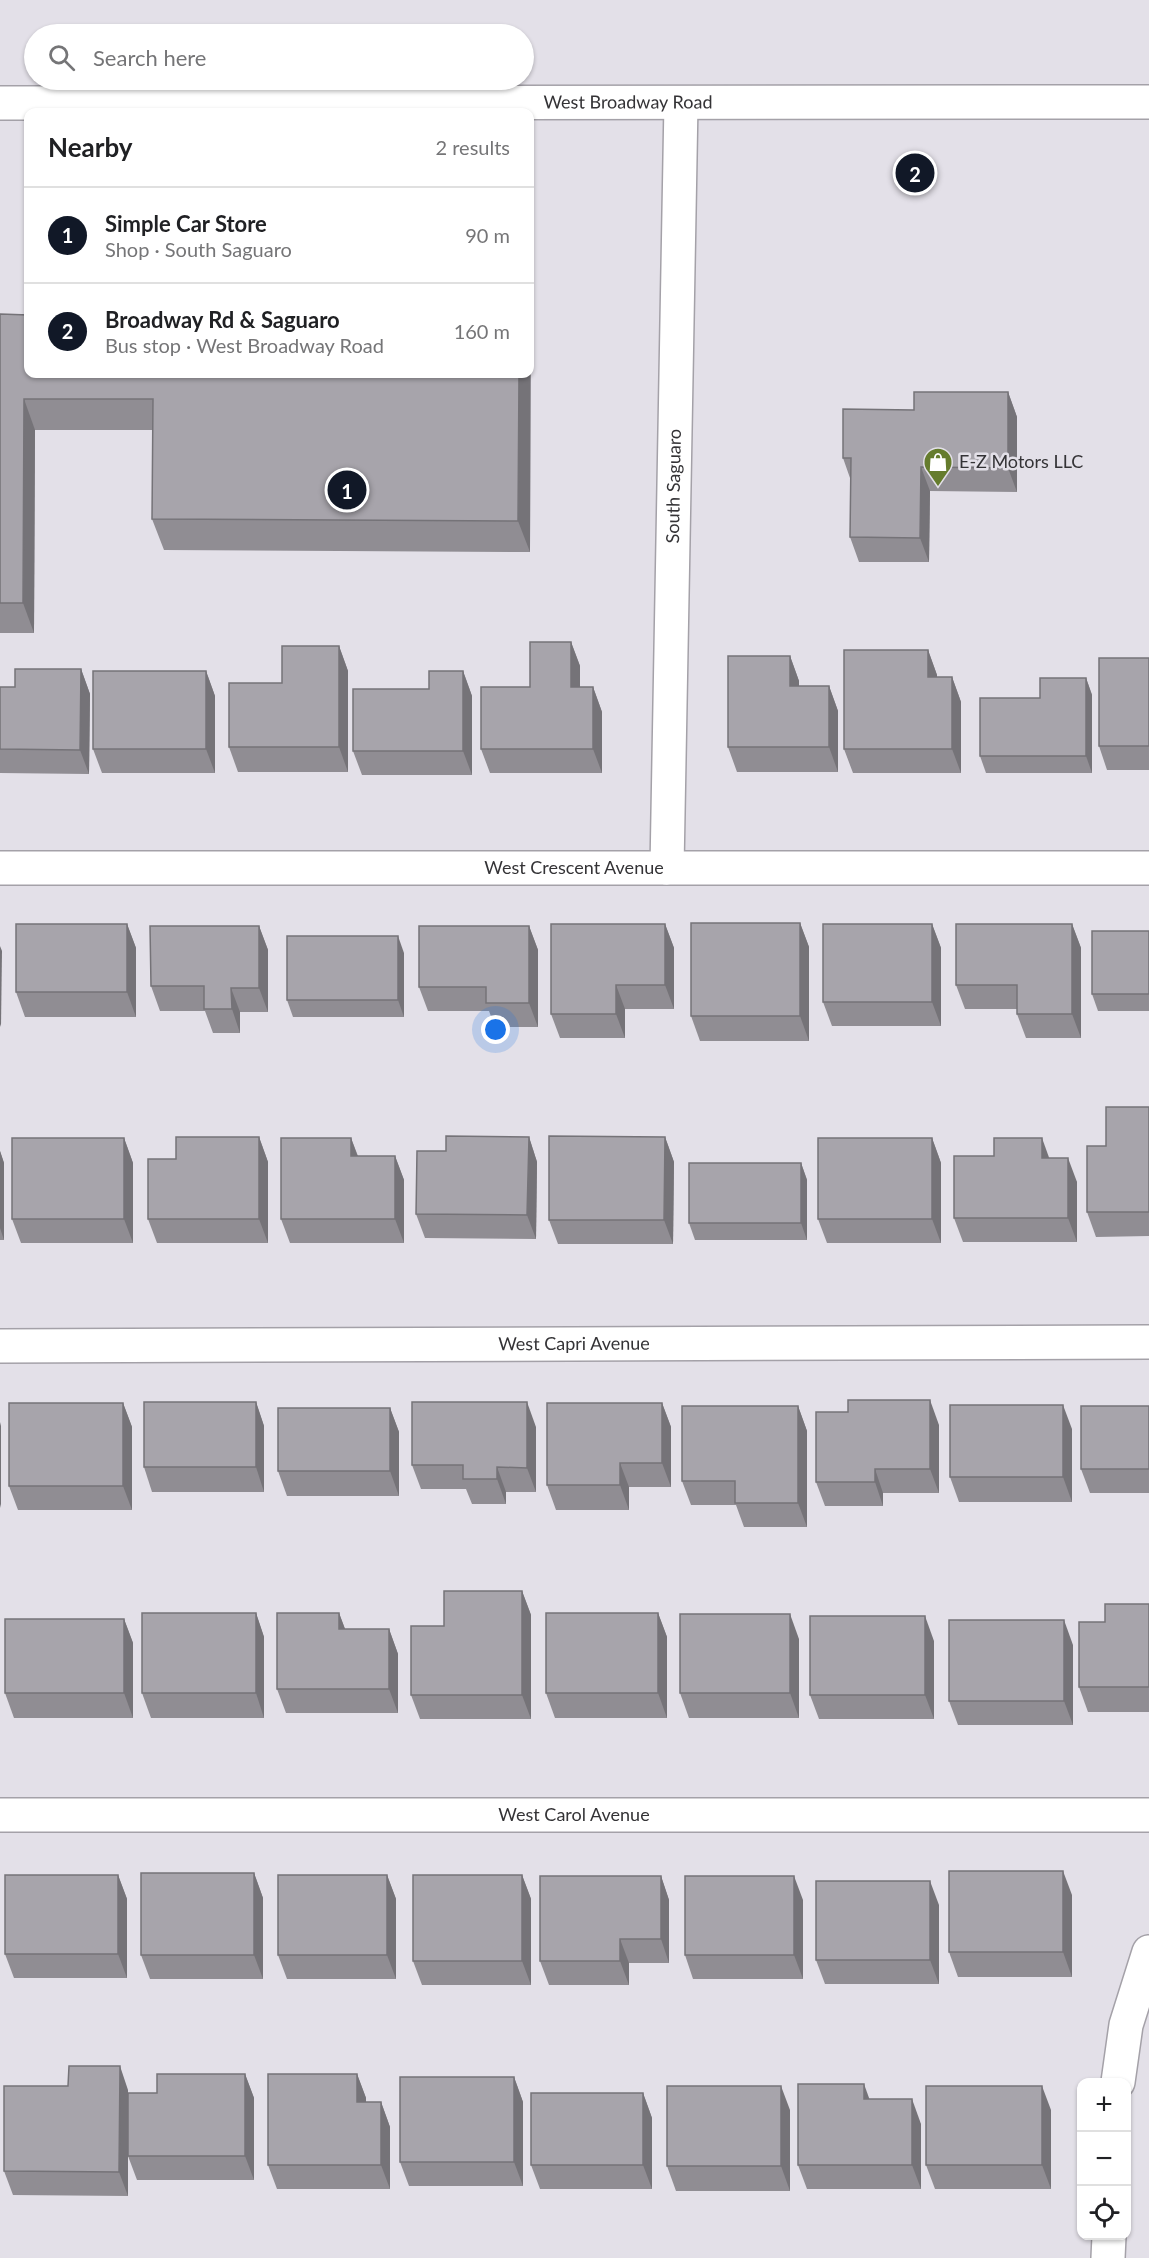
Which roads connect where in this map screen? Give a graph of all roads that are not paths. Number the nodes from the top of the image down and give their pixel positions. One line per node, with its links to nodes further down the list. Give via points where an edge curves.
1 (1149, 102): 3 (street, West Broadway Road)
2 (0, 103): 3 (street, West Broadway Road)
3 (681, 103): 5 (street, South Saguaro)
4 (0, 868): 5 (street, West Crescent Avenue)
5 (667, 868): 6 (street, West Crescent Avenue)
6 (1149, 868)
7 (1149, 1342): 8 (street, West Capri Avenue)
8 (0, 1346)
9 (0, 1815): 10 (street, West Carol Avenue)
10 (1149, 1815)
11 (1149, 1952): 12 (street, via 1126,2025)
12 (1119, 2078)
13 (1109, 2240): 14 (street)
14 (1108, 2258)

